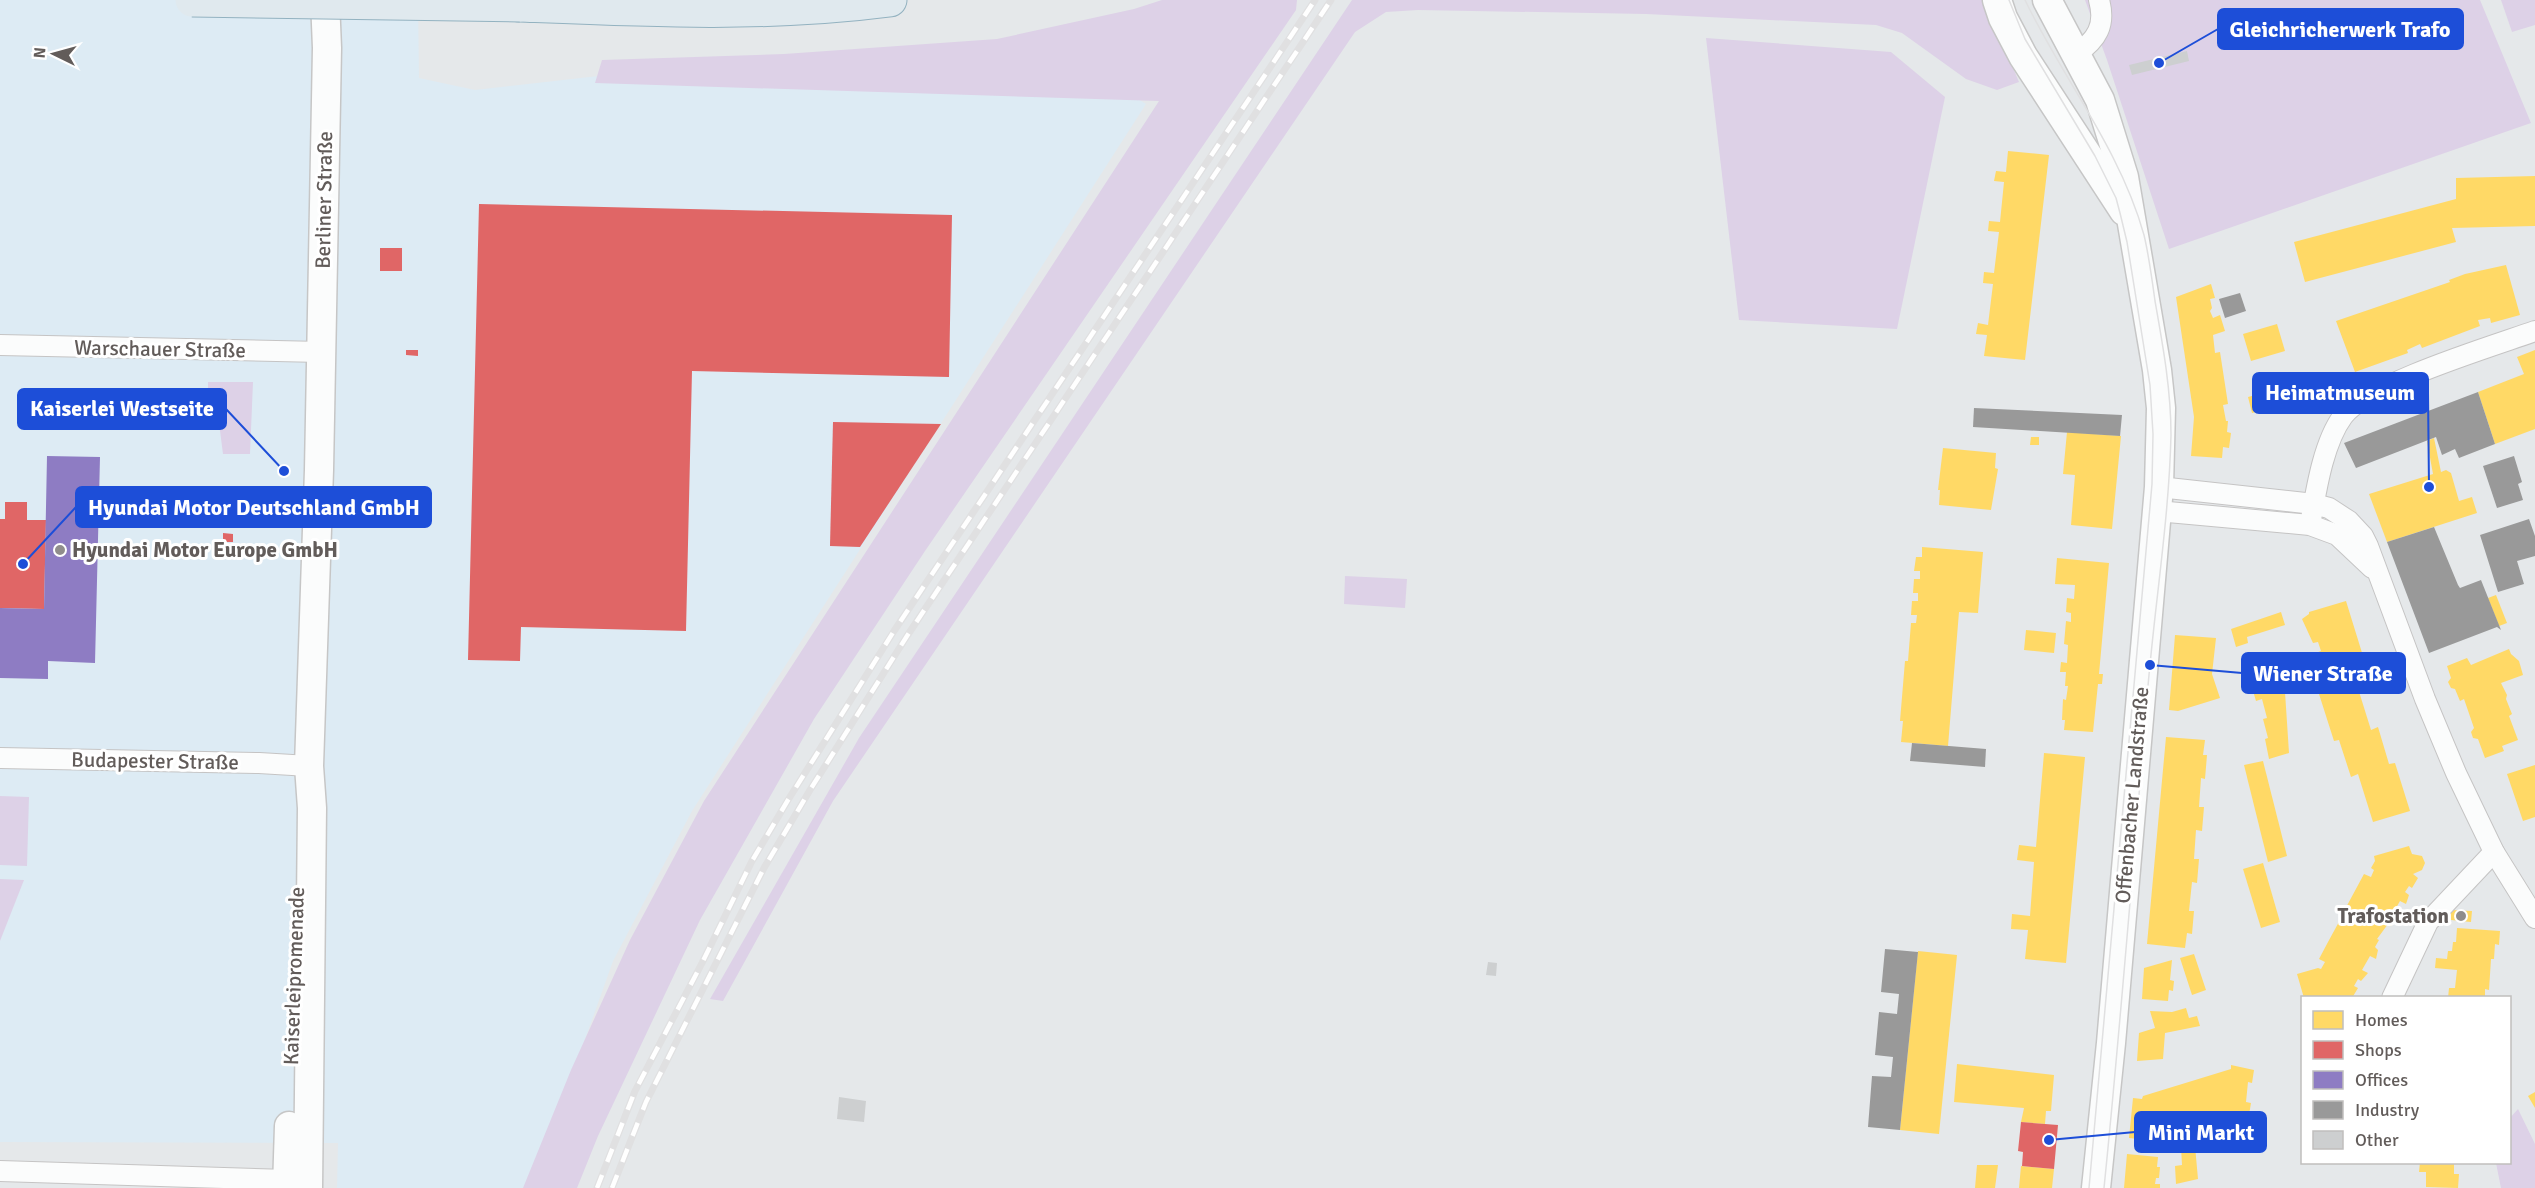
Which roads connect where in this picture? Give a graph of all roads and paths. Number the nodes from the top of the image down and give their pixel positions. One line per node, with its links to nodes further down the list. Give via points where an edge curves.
1 (192, 0): 4 (highway, bridge, via 739,10)
2 (325, 0): 8 (main road, Berliner Straße)
3 (334, 0): 8 (main road, Berliner Straße)
4 (890, 0)
5 (1997, 0): 10 (main road, Offenbacher Landstraße, via 2023,56)
6 (2047, 0): 9 (main road, Offenbacher Landstraße)
7 (2099, 0): 9 (street, via 2100,32)
8 (327, 48): 13 (main road, Berliner Straße)
9 (2076, 54): 10 (main road, Offenbacher Landstraße, via 2100,100 2124,177)
10 (2131, 223): 14 (main road, Offenbacher Landstraße, via 2161,408)
11 (2535, 331): 15 (street, via 2400,381 2361,400 2344,414 2331,436)
12 (0, 345): 13 (street, Warschauer Straße)
13 (321, 352): 19 (main road, Kaiserleipromenade)
14 (2158, 499): 15 (street); 16 (street); 25 (main road, Offenbacher Landstraße)
15 (2314, 504): 16 (street); 17 (street, via 2342,515 2356,526)
16 (2310, 525): 17 (street, via 2337,535)
17 (2380, 576): 20 (street, via 2425,699)
18 (0, 758): 19 (street, Budapester Straße)
19 (309, 766): 24 (main road, Kaiserleipromenade, via 298,815)
20 (2494, 852): 21 (street); 22 (street, via 2428,922)
21 (2535, 918)
22 (2393, 996)
23 (0, 1171): 24 (street)
24 (298, 1184)
25 (2096, 1188)

